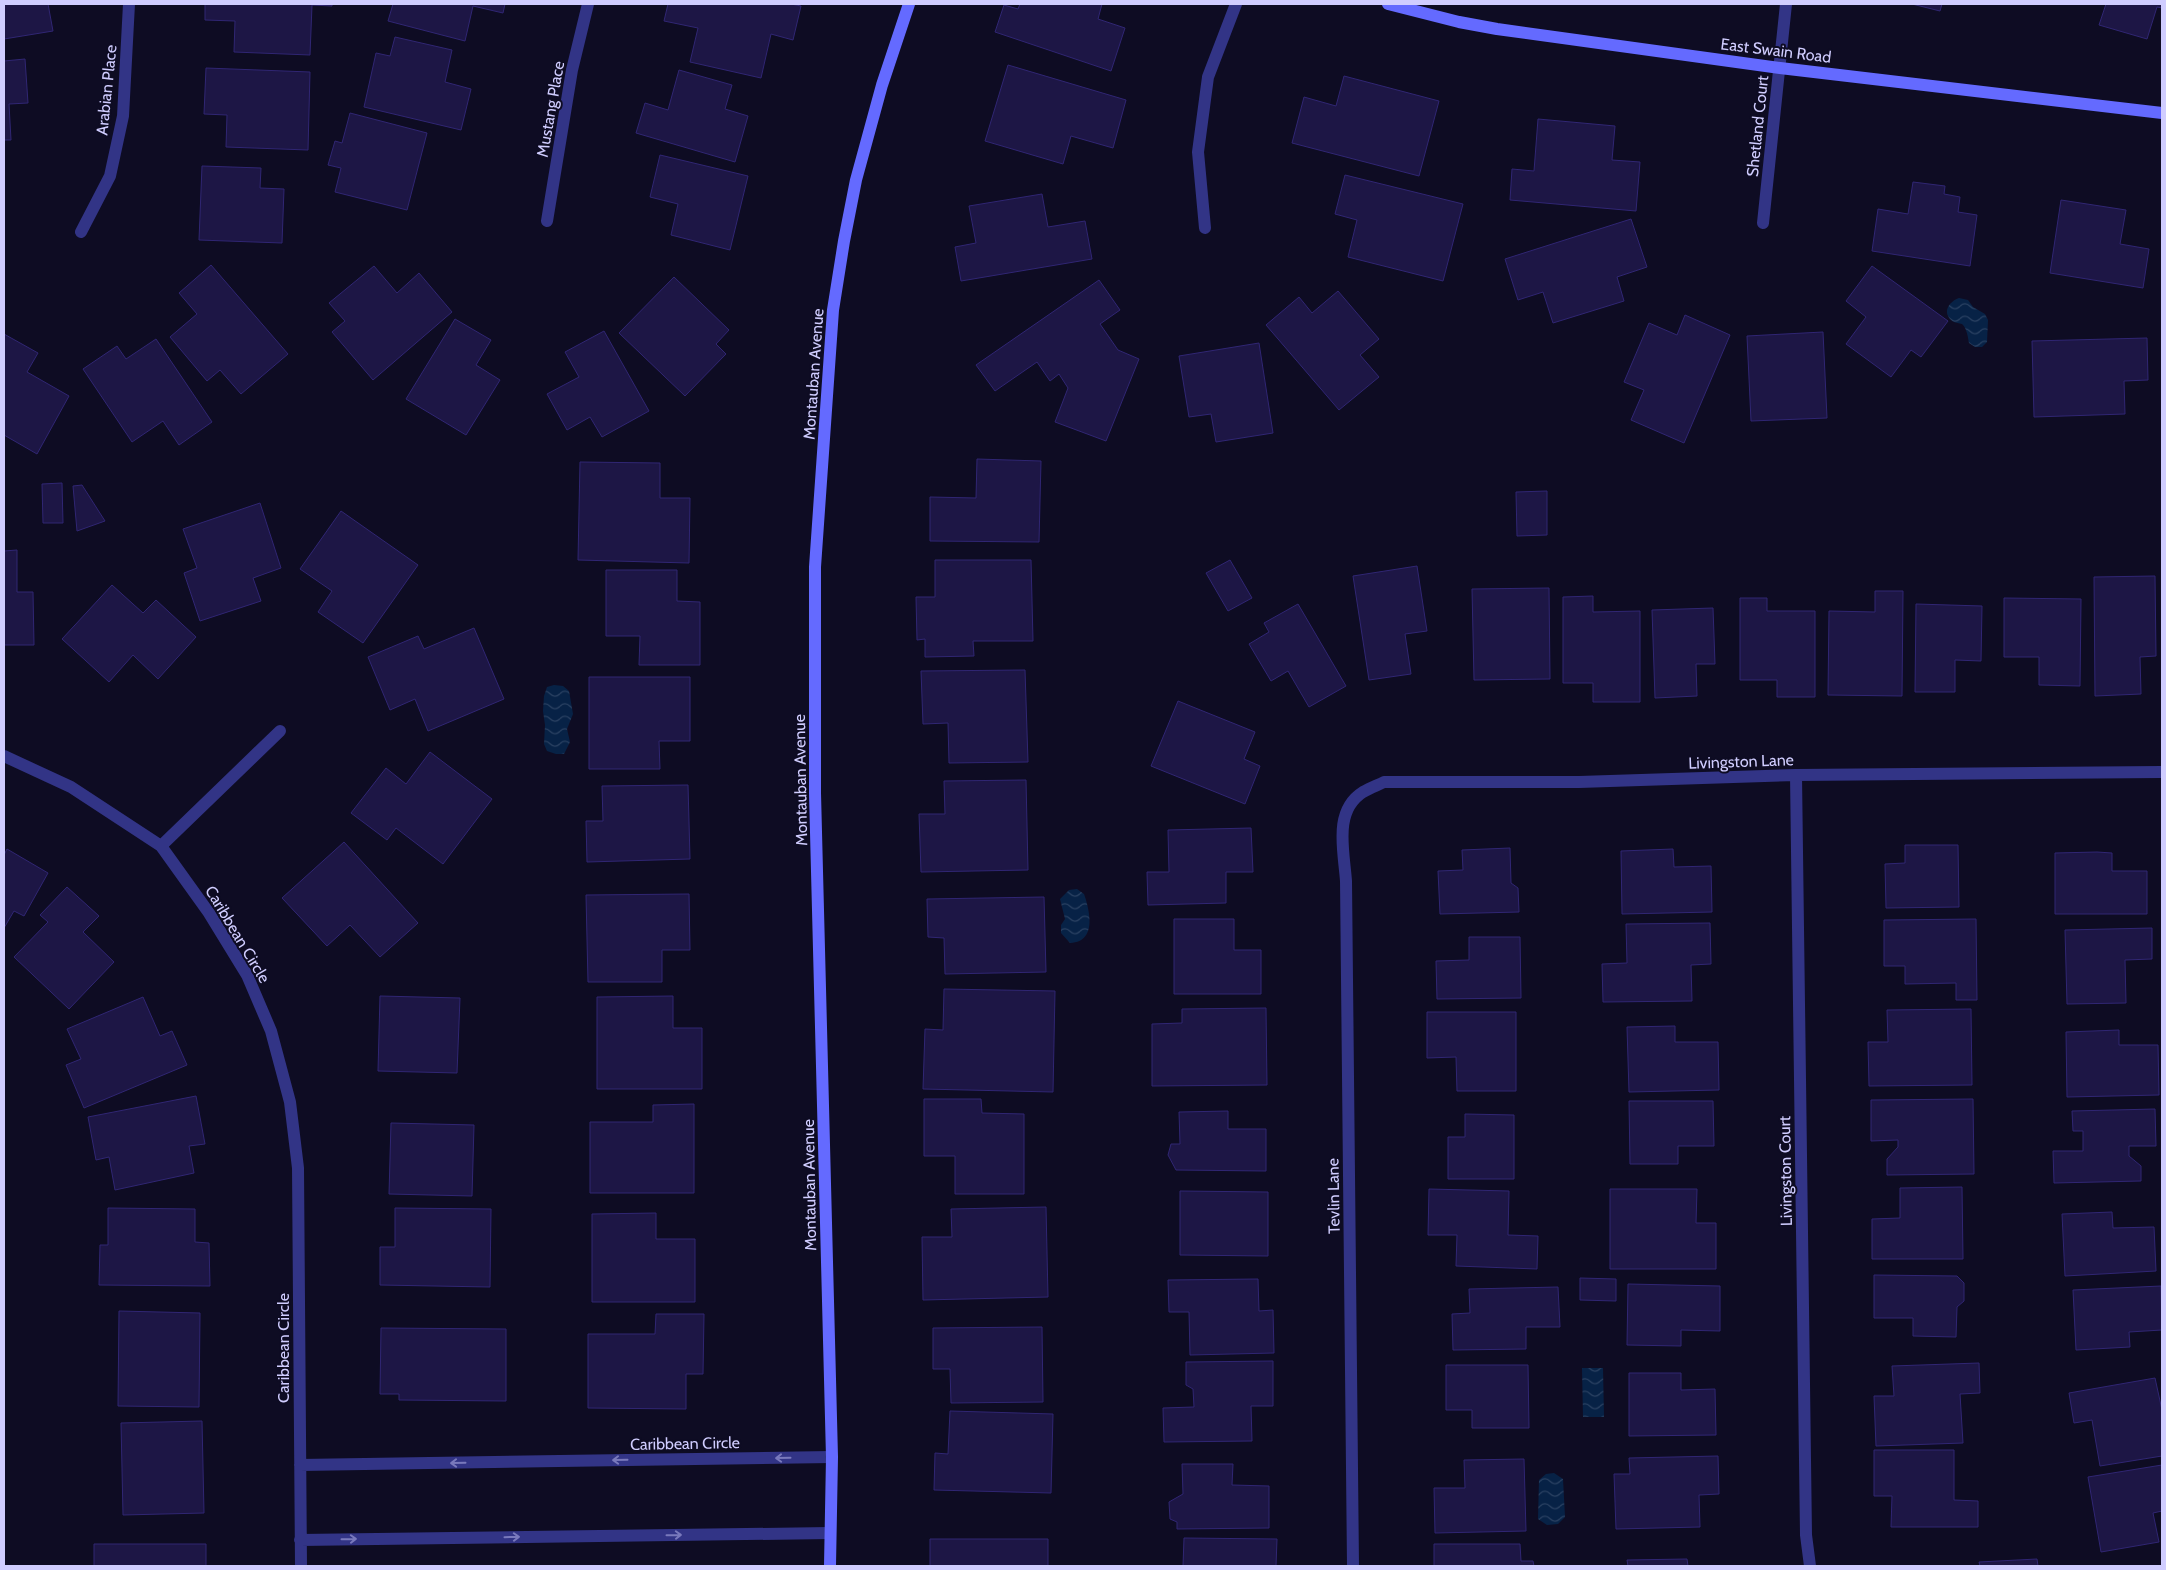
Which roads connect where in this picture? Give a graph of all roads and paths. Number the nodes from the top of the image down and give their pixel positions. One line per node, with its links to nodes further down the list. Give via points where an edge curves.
1 (129, 4): 12 (street, Arabian Place, via 121,125 110,176)
2 (588, 4): 9 (street, Mustang Place, via 572,70)
3 (910, 4): 19 (street, Montauban Avenue, via 882,85 856,180 844,241 833,310 815,567 816,803)
4 (1236, 4): 11 (street, via 1208,77 1198,152)
5 (1388, 4): 7 (street, East Swain Road, via 1498,29)
6 (1786, 4): 7 (street, Shetland Court)
7 (1780, 68): 8 (street, East Swain Road); 10 (street, Shetland Court)
8 (2162, 113)
9 (547, 221)
10 (1763, 223)
11 (1205, 228)
12 (81, 232)
13 (280, 731): 18 (street)
14 (4, 756): 18 (street, Caribbean Circle, via 71,787)
15 (2162, 772): 16 (street, Livingston Lane)
16 (1796, 775): 17 (street, Livingston Lane, via 1578,782 1384,782 1362,792 1349,807); 26 (street, Livingston Court, via 1806,1516)
17 (1341, 825): 25 (street, Tevlin Lane, via 1346,881)
18 (161, 846): 20 (street, Caribbean Circle, via 209,912 248,976 271,1030 290,1102 298,1168)
19 (832, 1457): 20 (street, Caribbean Circle, one-way to 20); 21 (street, Montauban Avenue)
20 (300, 1465): 22 (street, Caribbean Circle)
21 (830, 1533): 22 (street, one-way to 21); 24 (street, Montauban Avenue)
22 (300, 1540): 23 (street, Caribbean Circle)
23 (300, 1566)
24 (830, 1566)
25 (1353, 1566)
26 (1810, 1566)

